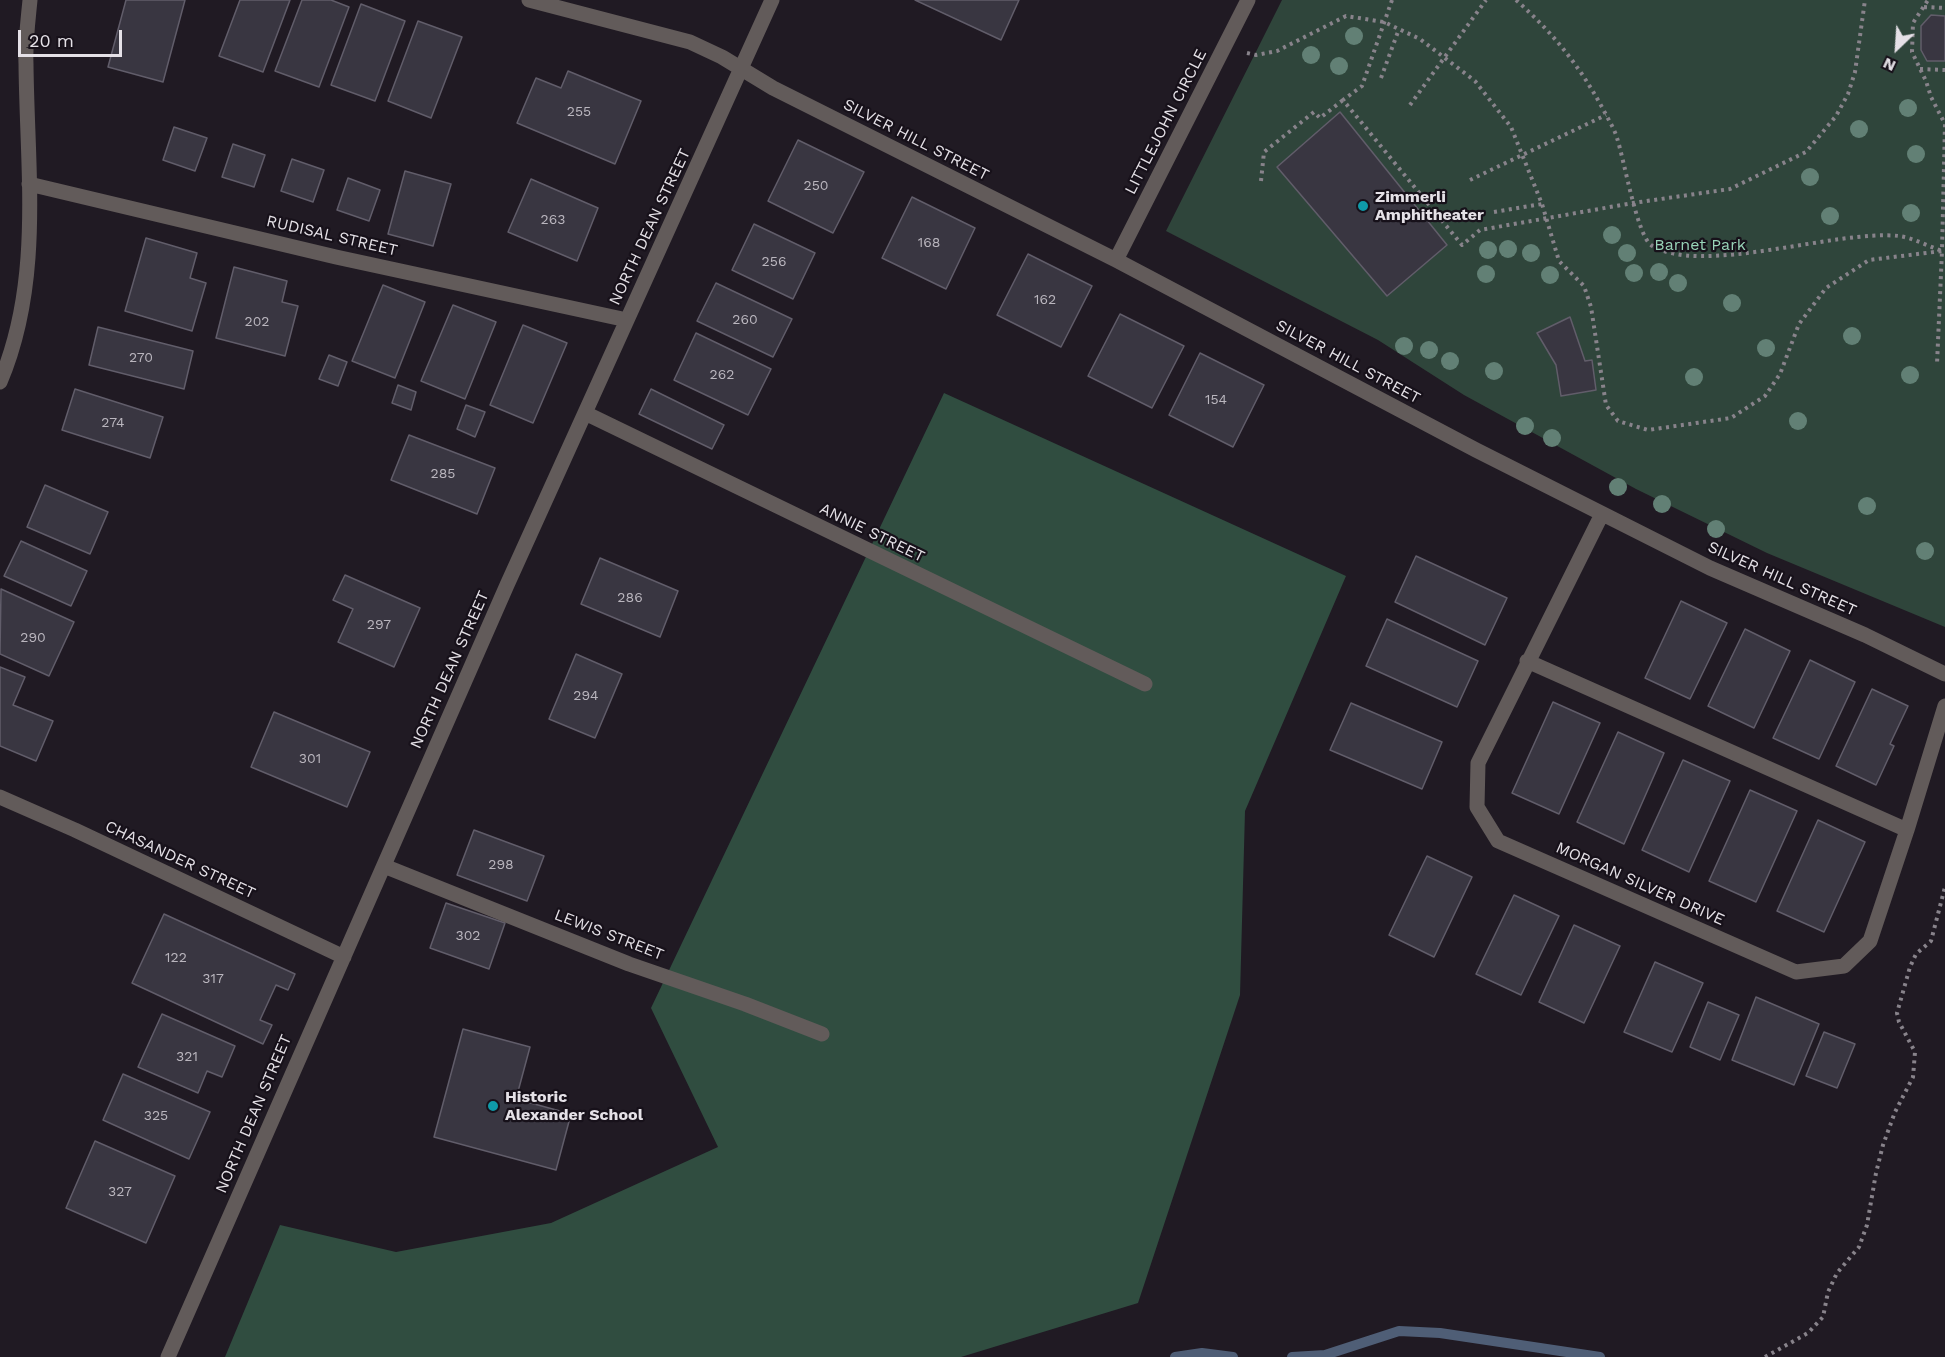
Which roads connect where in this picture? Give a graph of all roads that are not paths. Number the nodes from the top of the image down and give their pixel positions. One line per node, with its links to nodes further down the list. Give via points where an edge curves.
1 (30, 0): 6 (street, via 26,61)
2 (529, 0): 5 (street, SILVER HILL STREET, via 690,42)
3 (772, 0): 5 (street, NORTH DEAN STREET)
4 (1248, 0): 7 (street, LITTLEJOHN CIRCLE)
5 (741, 70): 7 (street, SILVER HILL STREET); 8 (street, NORTH DEAN STREET)
6 (29, 184): 8 (street, RUDISAL STREET, via 336,257); 9 (street, via 27,280 18,327)
7 (1116, 260): 11 (street, SILVER HILL STREET)
8 (627, 320): 10 (street, NORTH DEAN STREET)
9 (0, 382)
10 (585, 413): 14 (street, ANNIE STREET); 18 (street, NORTH DEAN STREET)
11 (1602, 514): 12 (street, MORGAN SILVER DRIVE); 13 (street, SILVER HILL STREET, via 1710,568)
12 (1527, 661): 17 (street); 17 (street, MORGAN SILVER DRIVE, via 1478,763 1477,807 1498,841 1796,972 1844,966 1870,941)
13 (1945, 674)
14 (1145, 684)
15 (1945, 706): 17 (street, MORGAN SILVER DRIVE)
16 (0, 797): 19 (street, CHASANDER STREET)
17 (1907, 830)
18 (384, 866): 19 (street, NORTH DEAN STREET); 20 (street, LEWIS STREET)
19 (344, 957): 21 (street, NORTH DEAN STREET)
20 (822, 1035)
21 (168, 1357)

